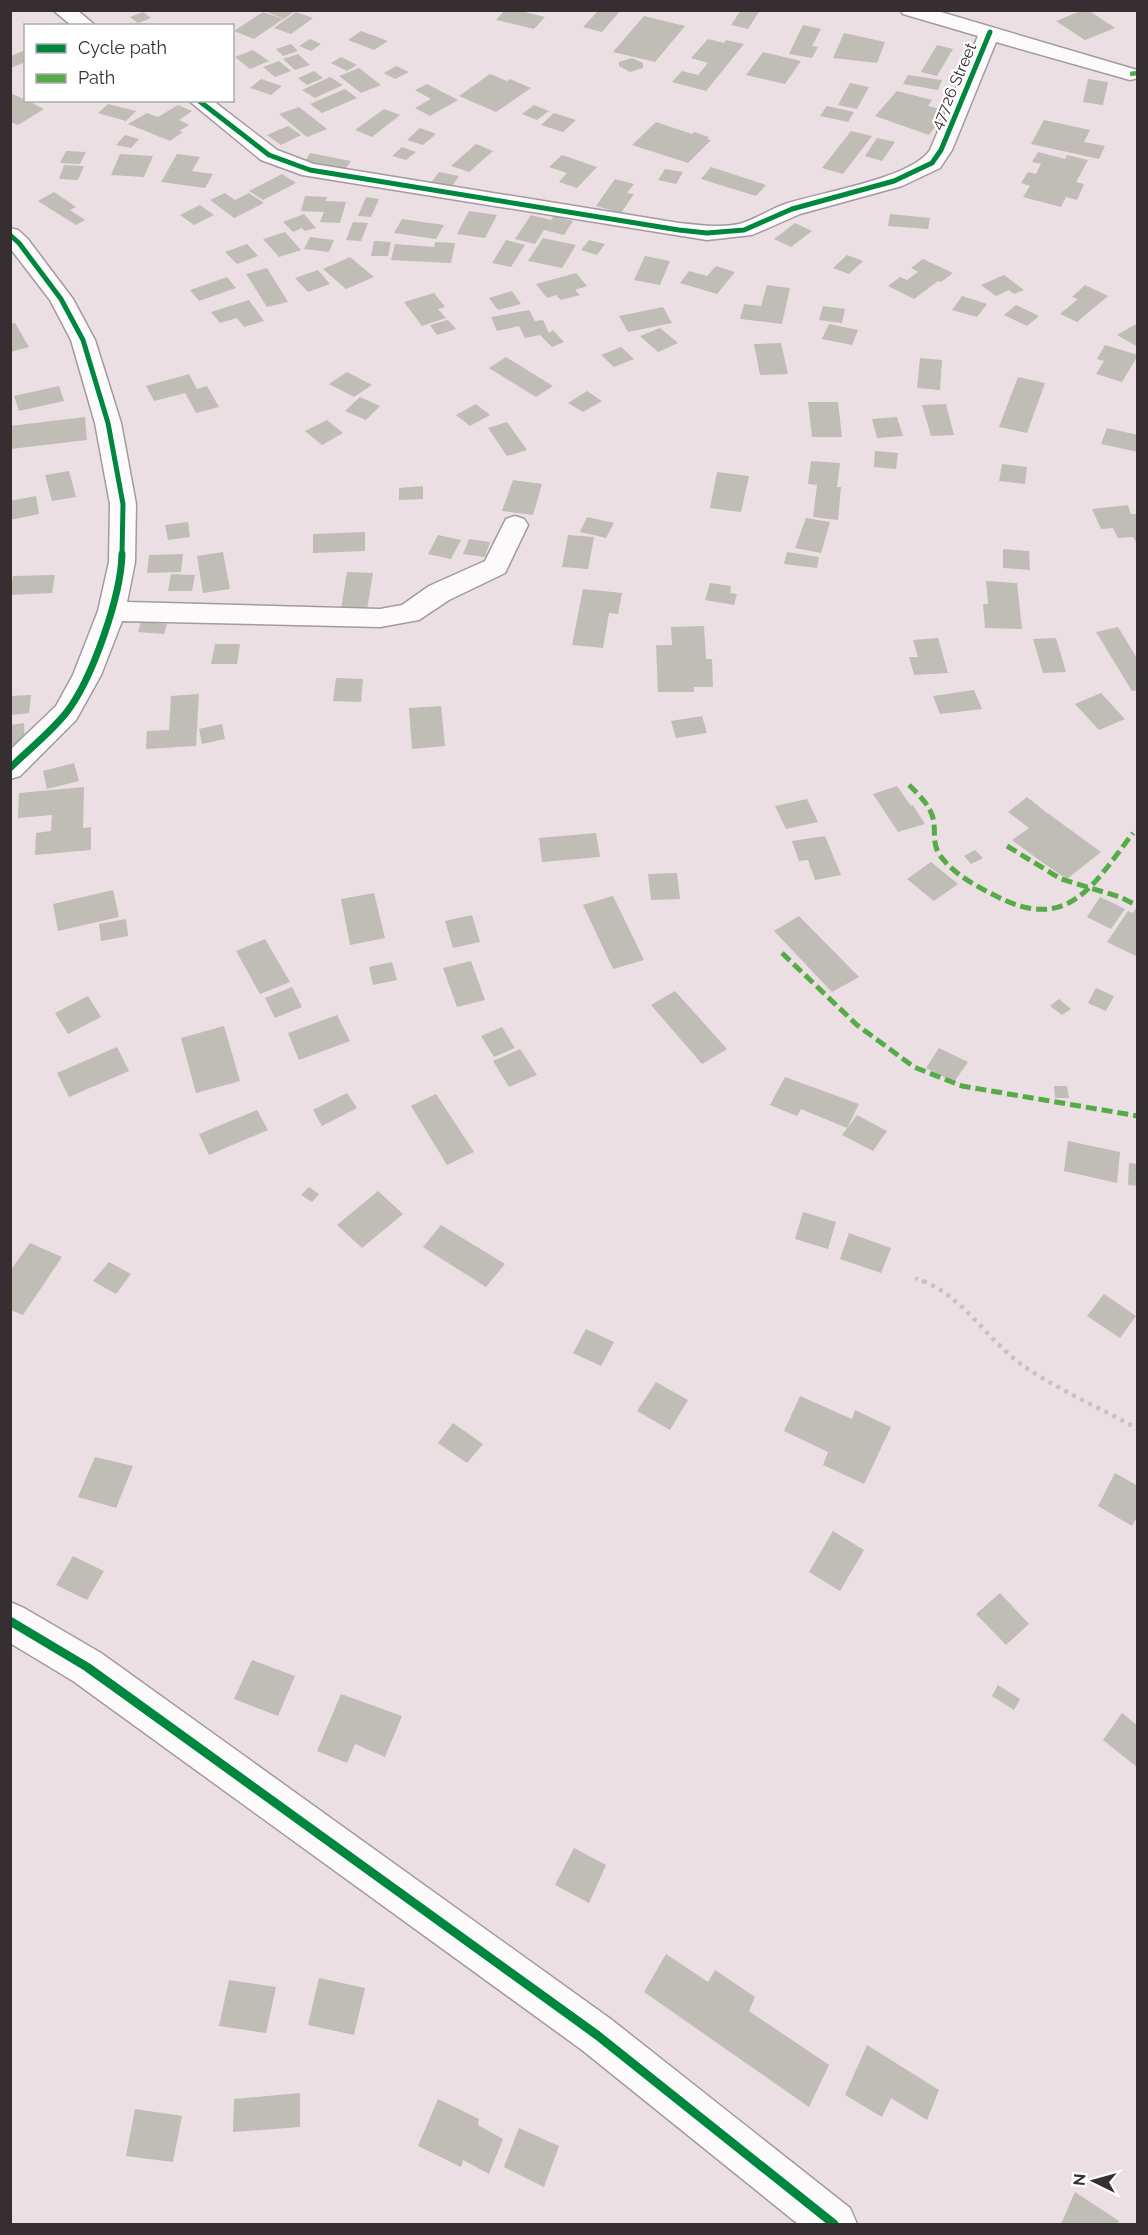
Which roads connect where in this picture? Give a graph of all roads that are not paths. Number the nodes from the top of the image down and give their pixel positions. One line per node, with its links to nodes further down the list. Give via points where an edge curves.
1 (63, 10): 3 (street)
2 (910, 10): 4 (street, 47726 Street)
3 (83, 24)
4 (990, 32): 5 (street, 47726 Street); 6 (street, 47726 Street, via 932,163 894,181 792,209 744,230 706,233 310,170 269,155)
5 (1130, 74)
6 (201, 102)
7 (10, 235): 9 (street, via 61,299 83,340 108,423 123,504 122,562)
8 (515, 525): 9 (street, via 496,567 439,593 409,613 380,618)
9 (112, 611): 10 (street, via 87,675 66,713)
10 (10, 768)
11 (10, 1621): 12 (street, via 87,1667 588,2028)
12 (834, 2224)

